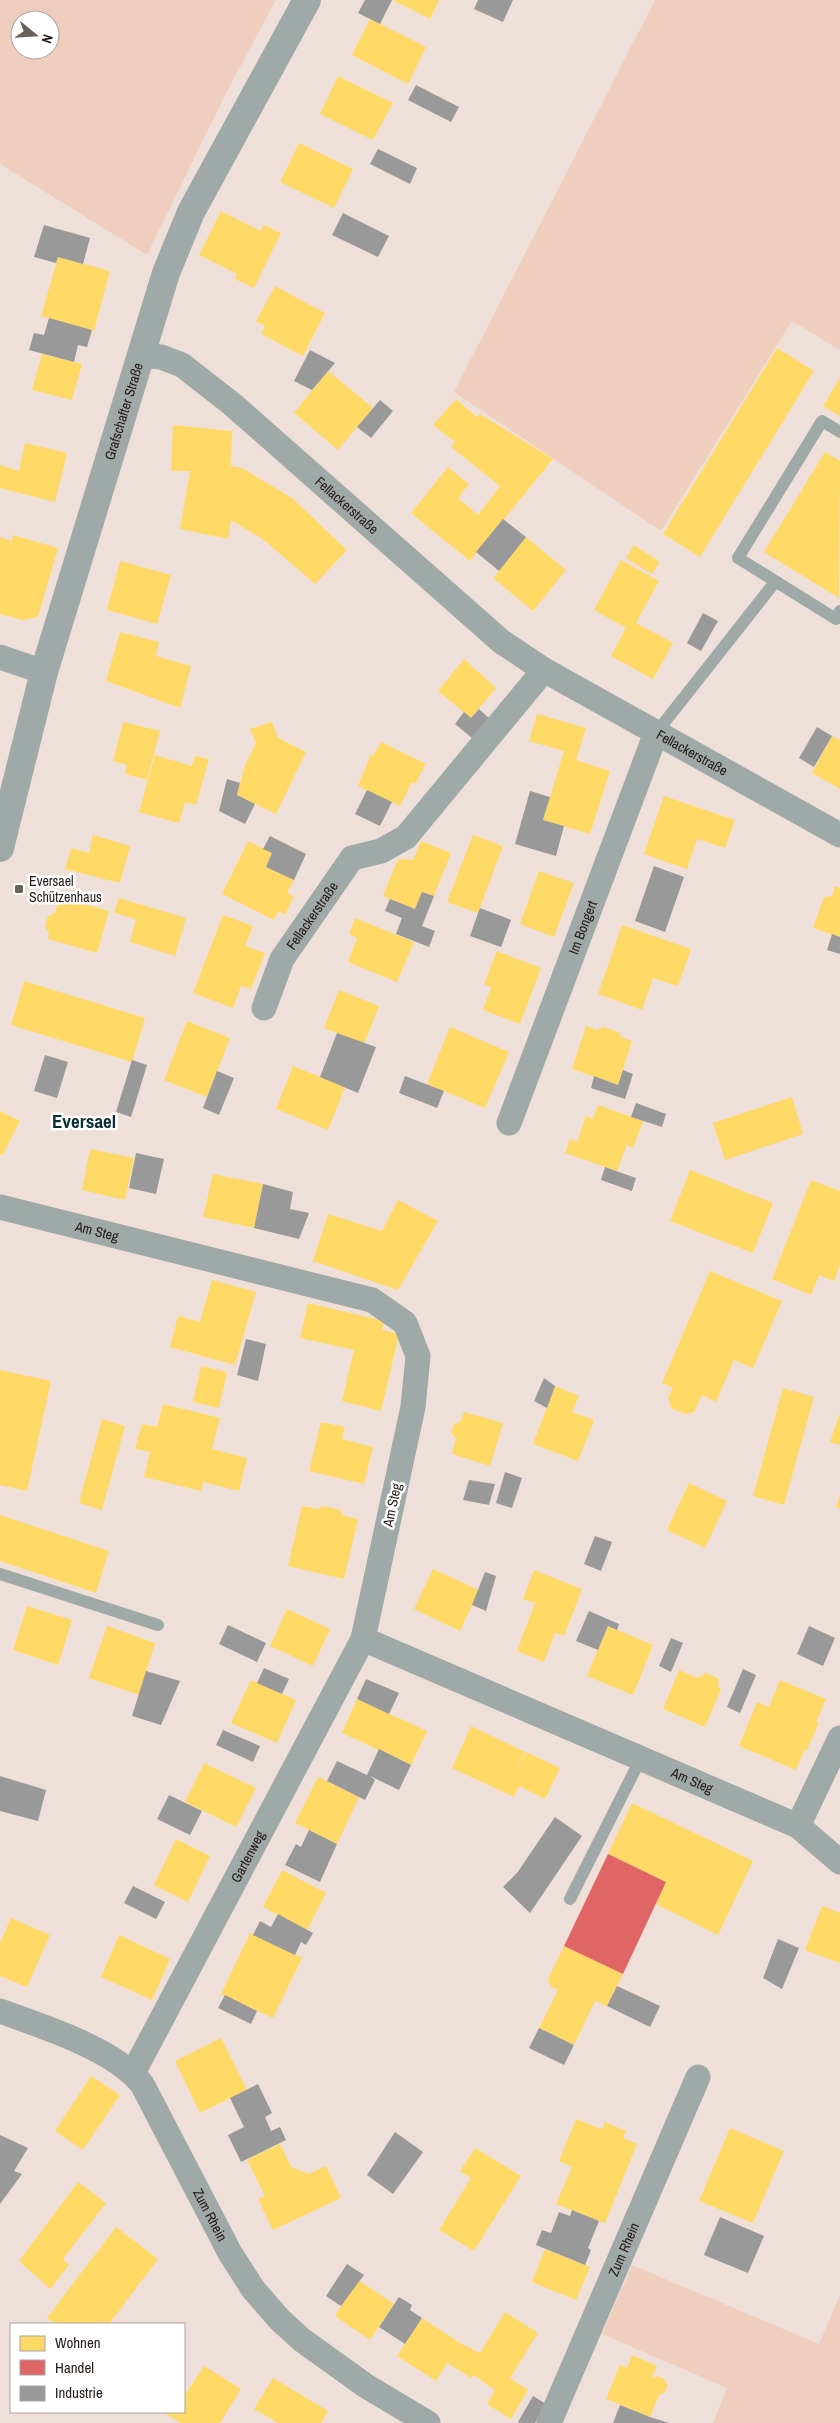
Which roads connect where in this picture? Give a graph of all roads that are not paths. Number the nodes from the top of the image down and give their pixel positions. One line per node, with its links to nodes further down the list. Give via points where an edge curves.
1 (307, 0): 2 (street, Grafschafter Straße, via 191,212 166,273)
2 (142, 355): 7 (street, Fellackerstraße, via 161,357 182,365 232,404 502,642); 8 (street, Grafschafter Straße)
3 (840, 432): 4 (lane, via 822,421 738,558)
4 (775, 582): 5 (lane, via 836,619); 9 (lane)
5 (840, 611)
6 (0, 658): 8 (street)
7 (544, 670): 9 (street, Fellackerstraße); 12 (street, Fellackerstraße, via 406,837 381,851 352,858 282,959)
8 (44, 672): 11 (street, Grafschafter Straße)
9 (656, 733): 10 (street, Fellackerstraße); 13 (street, Im Bongert)
10 (840, 835)
11 (0, 848)
12 (264, 1008)
13 (509, 1123)
14 (0, 1207): 17 (street, Am Steg, via 372,1300 405,1323 418,1356 413,1407)
15 (0, 1574): 16 (lane)
16 (158, 1625)
17 (363, 1639): 19 (street, Am Steg); 24 (street, Gartenweg)
18 (840, 1738): 20 (street)
19 (641, 1758): 20 (street, Am Steg); 22 (lane)
20 (798, 1826): 21 (street)
21 (840, 1862)
22 (570, 1899)
23 (0, 2011): 24 (street, Zum Rhein, via 95,2049)
24 (133, 2073): 26 (street, Zum Rhein, via 142,2084 230,2253 253,2289 302,2340 366,2386)
25 (698, 2077): 27 (street, Zum Rhein)
26 (428, 2423)
27 (549, 2423)

